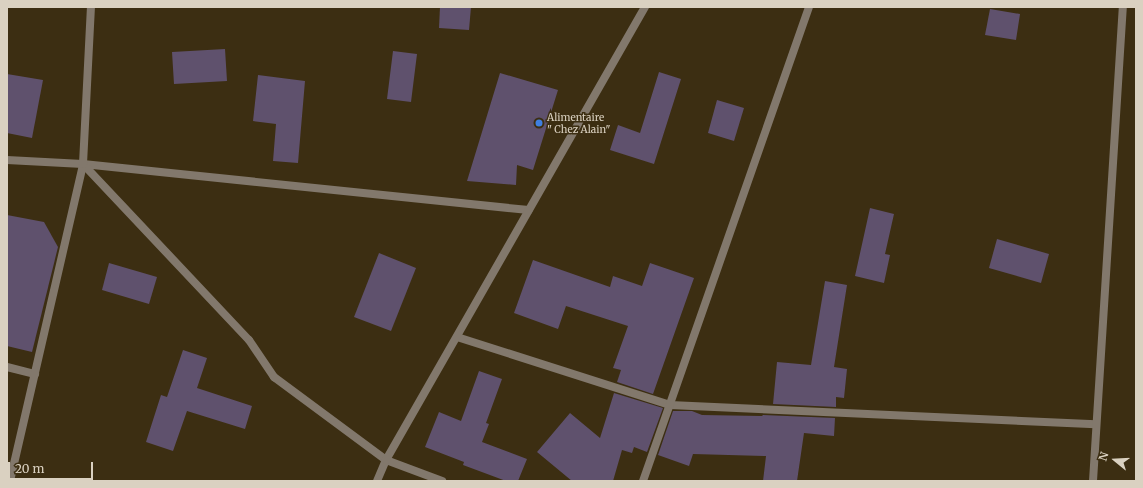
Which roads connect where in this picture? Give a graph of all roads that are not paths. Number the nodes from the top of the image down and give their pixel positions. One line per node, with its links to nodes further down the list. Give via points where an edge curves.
1 (91, 7): 6 (street)
2 (645, 7): 7 (street)
3 (808, 7): 11 (street)
4 (1123, 7): 12 (street)
5 (7, 160): 6 (street)
6 (83, 164): 7 (street); 10 (street); 13 (street, via 249,340 274,377)
7 (529, 210): 8 (street)
8 (457, 336): 11 (street); 13 (street)
9 (7, 366): 10 (street)
10 (35, 374): 14 (street)
11 (670, 405): 12 (street); 17 (street)
12 (1096, 424): 18 (street)
13 (386, 460): 15 (street); 16 (street)
14 (10, 481)
15 (377, 481)
16 (442, 481)
17 (643, 481)
18 (1092, 481)

